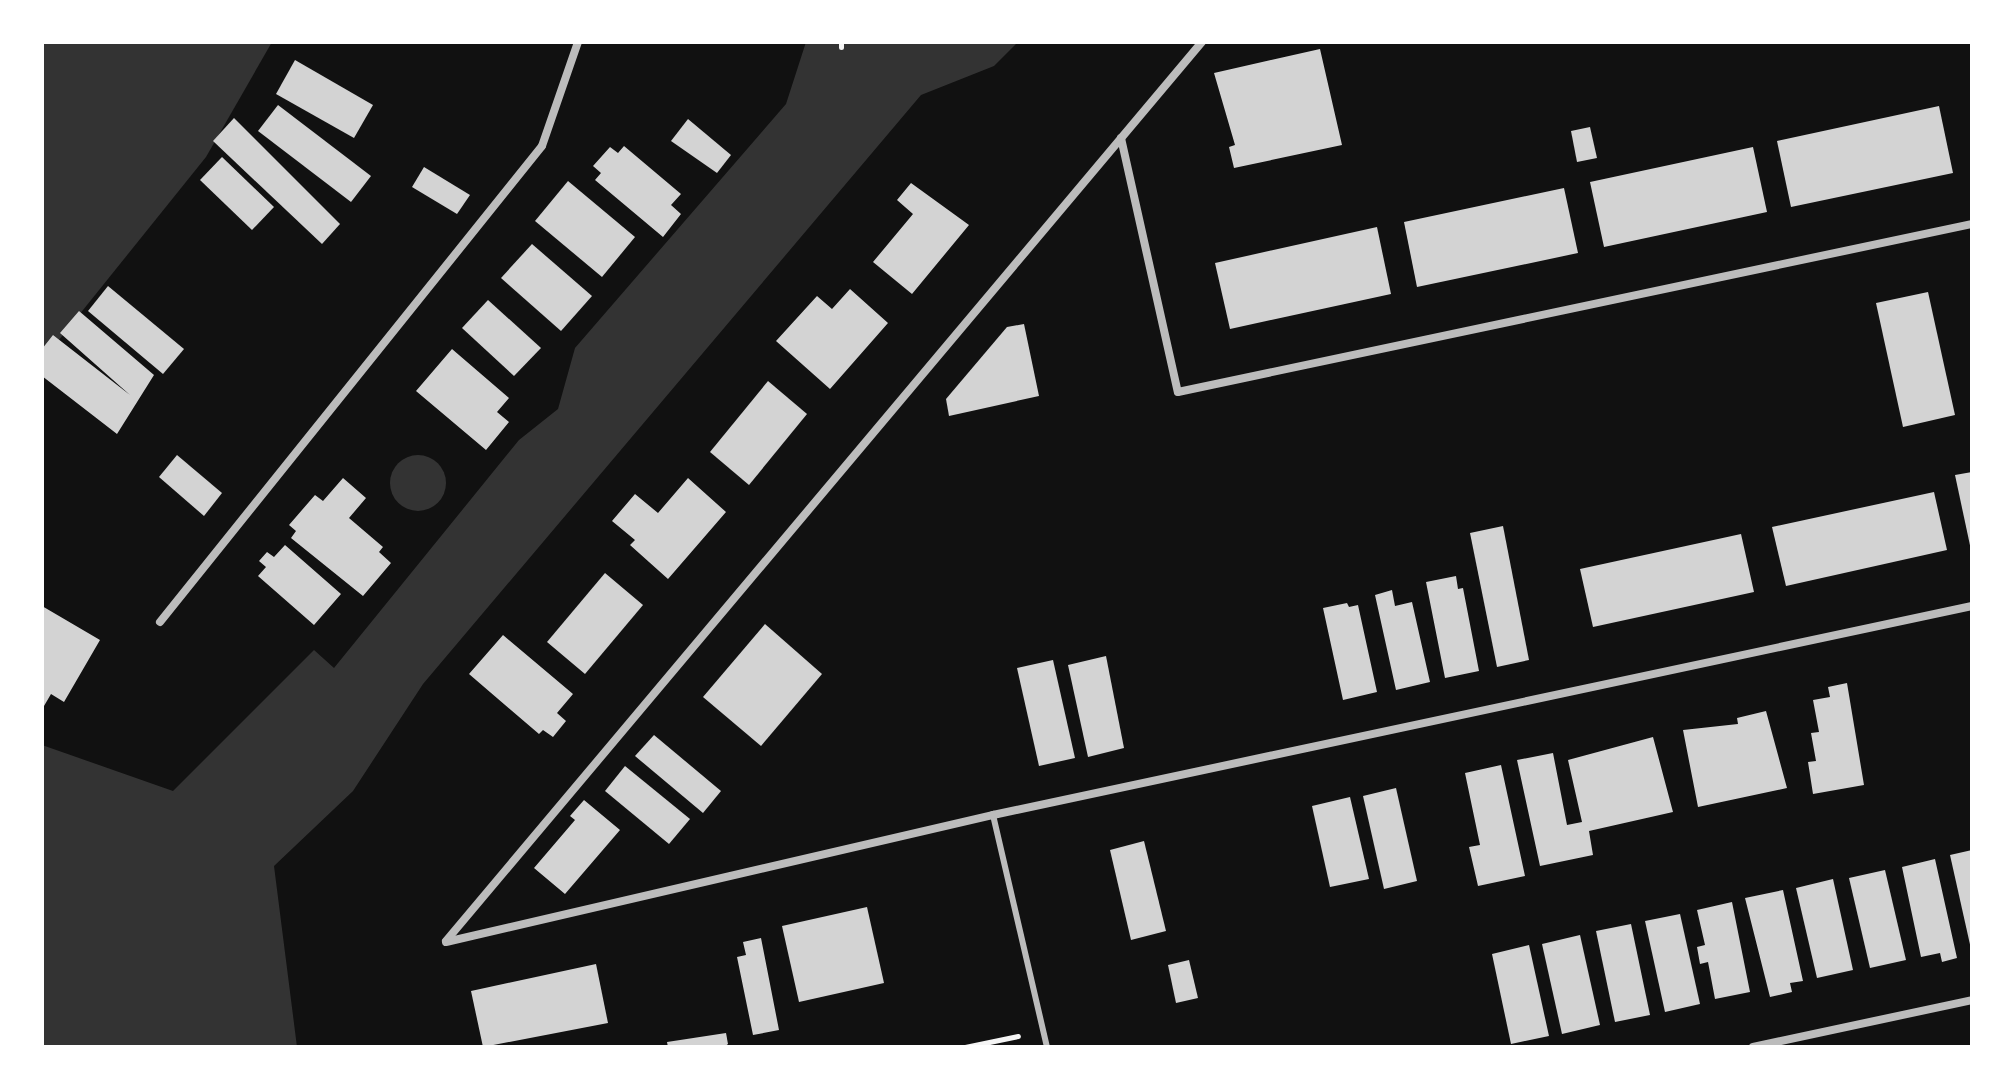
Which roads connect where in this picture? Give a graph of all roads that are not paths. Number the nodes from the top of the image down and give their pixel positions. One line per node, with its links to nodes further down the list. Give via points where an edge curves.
1 (578, 42): 6 (street, via 542,146)
2 (1202, 42): 3 (street)
3 (1121, 138): 4 (street, via 1178,392); 7 (street, via 446,942)
4 (1972, 224)
5 (1972, 606): 7 (street)
6 (160, 622)
7 (993, 815): 9 (lane)
8 (1972, 1000): 10 (street)
9 (1047, 1047)
10 (1753, 1047)

